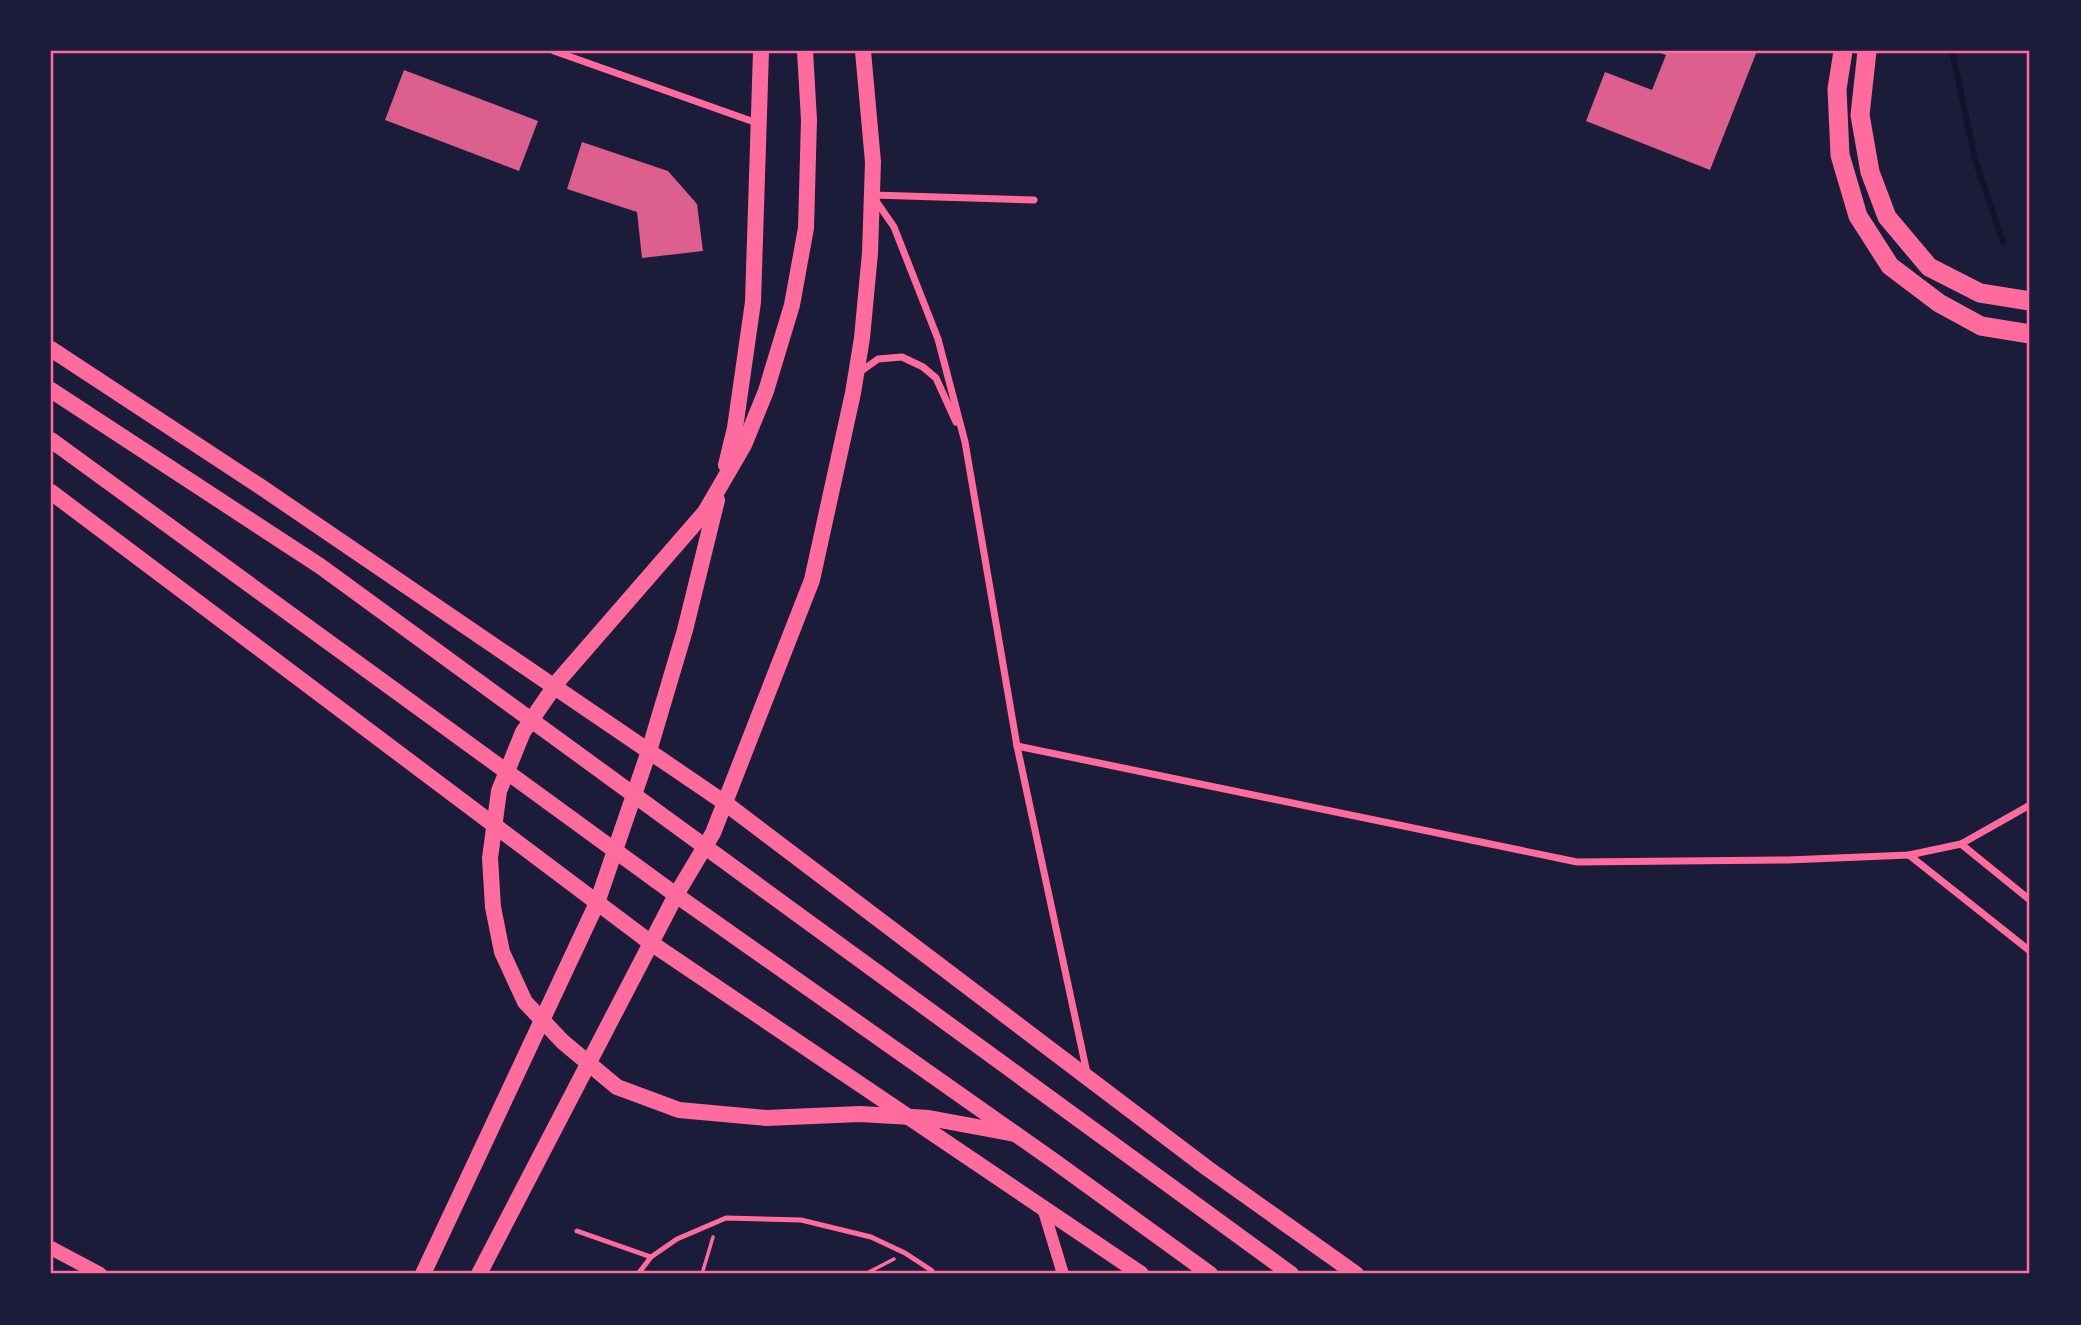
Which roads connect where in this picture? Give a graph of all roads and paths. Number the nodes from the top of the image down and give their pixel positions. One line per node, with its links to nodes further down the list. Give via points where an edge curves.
1 (554, 51): 7 (street)
2 (761, 51): 7 (main road)
3 (804, 51): 33 (main road, via 809,120 807,228 792,305 766,391 744,445 705,512 559,680 523,732 499,791 490,858 493,907 502,952 524,1002 617,1087 679,1110 766,1118 860,1114 929,1118)
4 (863, 51): 8 (main road)
5 (1843, 51): 11 (highway, via 1837,89 1840,155 1858,216 1890,266 1939,303 1981,326)
6 (1867, 51): 10 (highway, via 1860,115 1870,172 1887,217 1929,267 1980,293)
7 (758, 123): 19 (main road, via 753,302 735,428 685,630)
8 (872, 195): 9 (street); 13 (main road); 16 (street, via 894,227 938,339)
9 (1034, 200)
10 (2030, 301)
11 (2030, 334)
12 (51, 349): 19 (main road)
13 (856, 375): 16 (street, via 878,359 902,357 923,367 936,379); 21 (main road, via 813,580)
14 (51, 390): 20 (main road, via 320,566)
15 (51, 440): 25 (main road)
16 (965, 442): 18 (street)
17 (51, 492): 29 (main road)
18 (1017, 746): 26 (street, via 1577,862); 32 (street)
19 (649, 751): 20 (main road); 21 (main road)
20 (634, 795): 24 (main road); 25 (main road)
21 (725, 803): 24 (main road); 32 (main road)
22 (2030, 806): 23 (street)
23 (1961, 845): 26 (street); 28 (street)
24 (705, 847): 27 (main road); 50 (main road)
25 (615, 852): 27 (main road); 29 (main road)
26 (1909, 855): 31 (street)
27 (676, 895): 30 (main road); 33 (main road)
28 (2030, 900)
29 (597, 903): 30 (main road); 41 (main road)
30 (651, 943): 34 (main road); 42 (main road)
31 (2030, 951)
32 (1088, 1077): 51 (main road)
33 (1015, 1134): 49 (main road)
34 (1043, 1208): 47 (street); 48 (main road)
35 (718, 1222): 38 (lane, via 726,1218 801,1220 871,1237); 39 (lane, via 677,1239); 44 (path)
36 (578, 1231): 39 (lane)
37 (51, 1248): 40 (main road)
38 (905, 1253): 45 (path); 46 (lane)
39 (651, 1257): 43 (lane)
40 (100, 1274)
41 (423, 1274)
42 (479, 1274)
43 (638, 1274)
44 (702, 1274)
45 (865, 1274)
46 (934, 1274)
47 (1063, 1274)
48 (1141, 1274)
49 (1210, 1274)
50 (1291, 1274)
51 (1356, 1274)

